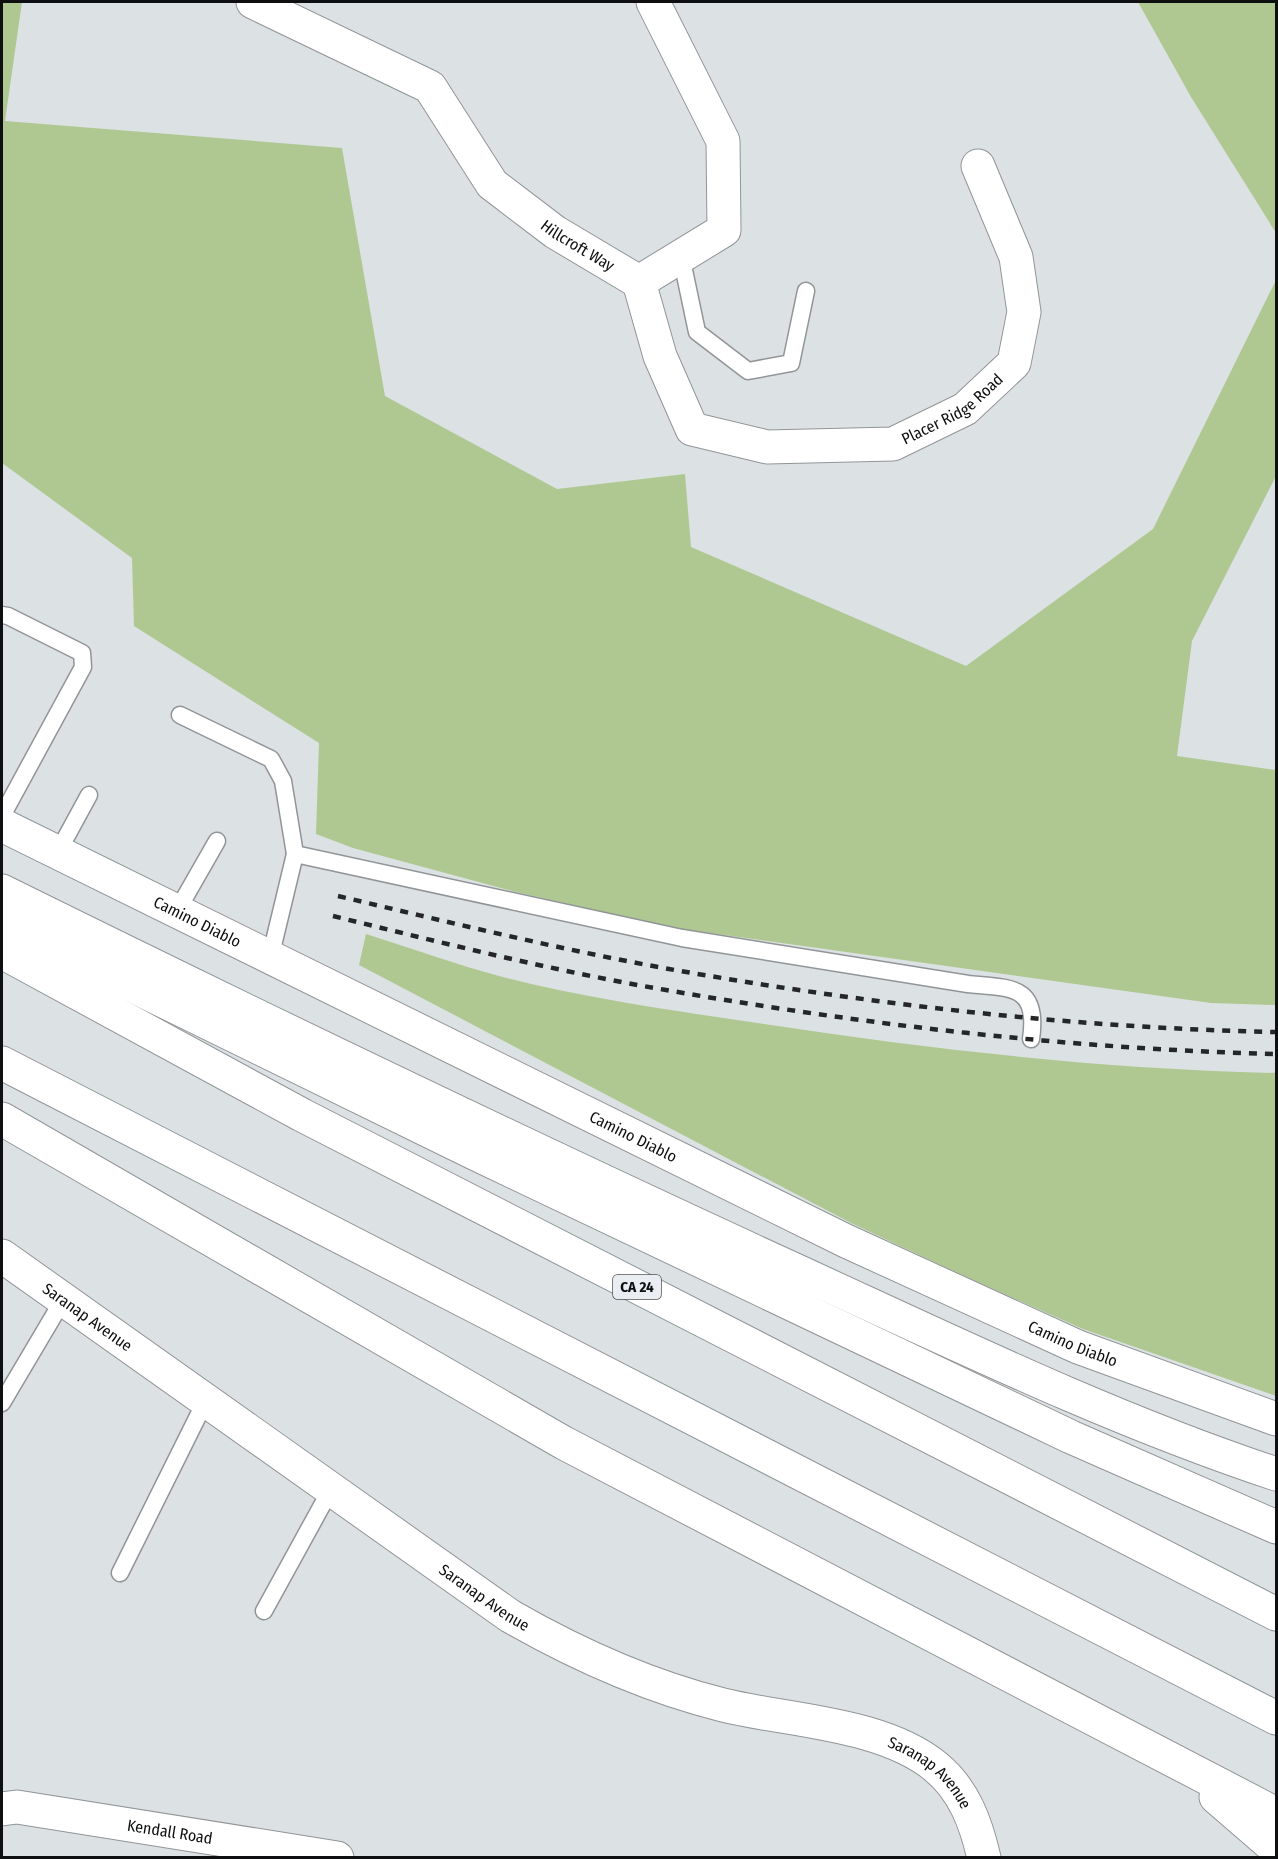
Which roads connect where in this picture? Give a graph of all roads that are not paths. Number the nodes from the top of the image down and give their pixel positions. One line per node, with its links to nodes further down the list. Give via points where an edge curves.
1 (253, 2): 5 (main road, Hillcroft Way, via 430,87 492,184 555,232)
2 (653, 2): 4 (main road, via 723,141 724,230)
3 (978, 166): 5 (main road, Placer Ridge Road, via 1016,257 1024,312 1014,363 965,409 893,444 767,447 692,429 660,356)
4 (681, 256): 5 (main road); 6 (lane, via 697,332 748,371 791,363)
5 (639, 282)
6 (806, 291)
7 (2, 615): 10 (lane, via 82,653 84,660)
8 (180, 715): 14 (lane, via 271,759 283,781)
9 (89, 795): 13 (lane)
10 (2, 816)
11 (2, 825): 13 (main road, Camino Diablo)
12 (217, 841): 16 (lane)
13 (58, 852): 16 (main road, Camino Diablo)
14 (295, 854): 19 (lane); 20 (lane, via 682,939 1015,988 1031,1003)
15 (2, 891): 28 (main road, via 384,1077 965,1348 1084,1400)
16 (177, 911): 19 (main road, Camino Diablo)
17 (2, 922): 30 (main road, via 555,1192 1071,1437)
18 (2, 952): 33 (main road, CA 24, via 302,1115)
19 (270, 958): 27 (main road, Camino Diablo, via 961,1295 1078,1347)
20 (1031, 1039)
21 (2, 1063): 34 (main road)
22 (2, 1119): 35 (main road, via 564,1443)
23 (2, 1256): 24 (main road, Saranap Avenue)
24 (63, 1300): 25 (main road, Saranap Avenue); 26 (lane)
25 (206, 1401): 29 (main road, Saranap Avenue); 31 (lane)
26 (2, 1403)
27 (1276, 1419)
28 (1276, 1474)
29 (331, 1489): 32 (lane); 40 (main road, Saranap Avenue, via 510,1616 558,1644 642,1682 724,1705 869,1735 906,1749 936,1767 961,1795)
30 (1276, 1527)
31 (120, 1573)
32 (264, 1611)
33 (1276, 1614)
34 (1276, 1718)
35 (1173, 1761): 37 (main road); 38 (main road)
36 (2, 1809): 39 (main road, Kendall Road, via 17,1807)
37 (1276, 1814)
38 (1276, 1849)
39 (337, 1857)
40 (984, 1857)

